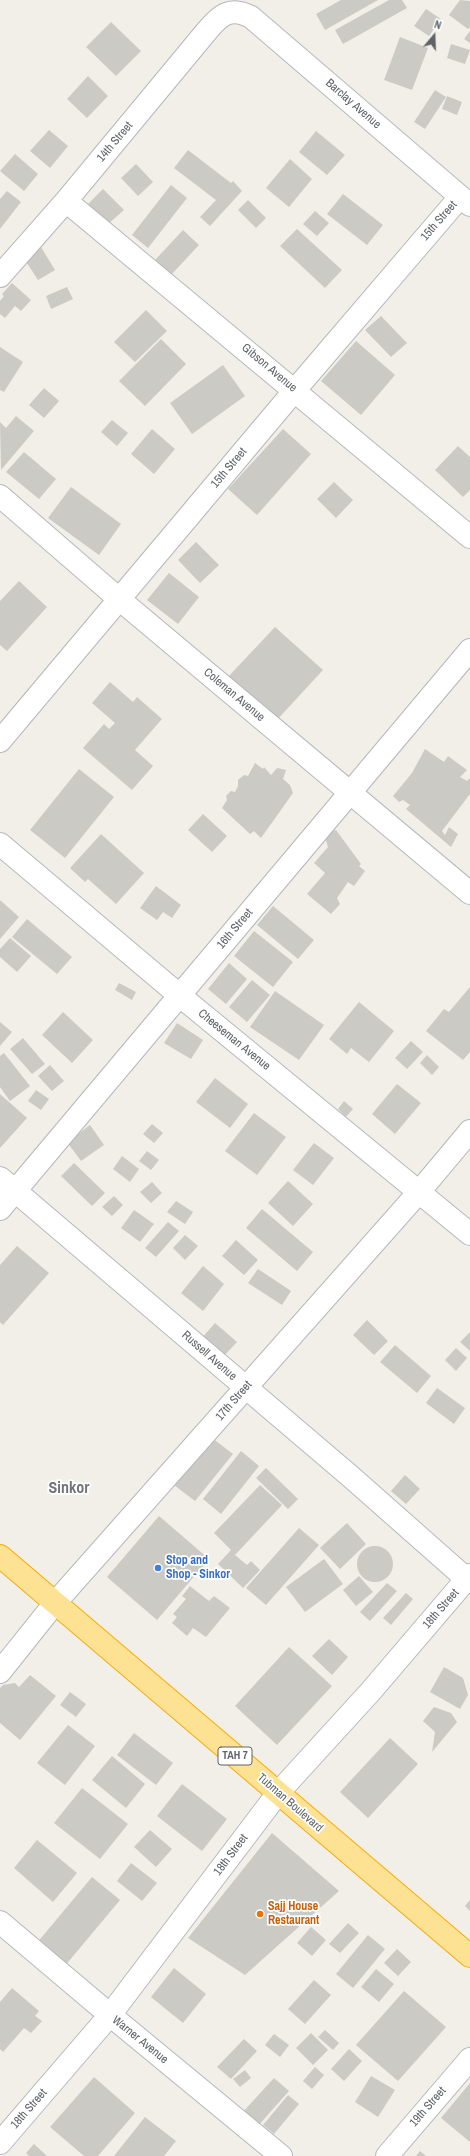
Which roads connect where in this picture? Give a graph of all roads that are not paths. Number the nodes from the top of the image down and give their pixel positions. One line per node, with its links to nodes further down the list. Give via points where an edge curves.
1 (225, 6): 2 (street, 14th Street, via 222,16); 3 (street, Barclay Avenue, via 252,17)
2 (66, 201): 4 (street, 14th Street); 5 (street, Gibson Avenue)
3 (465, 201): 5 (street, 15th Street)
4 (0, 276)
5 (295, 390): 7 (street, Gibson Avenue); 8 (street, 15th Street)
6 (0, 496): 8 (street, Coleman Avenue)
7 (470, 537)
8 (119, 599): 10 (street, 15th Street); 11 (street, Coleman Avenue)
9 (470, 650): 11 (street, 16th Street)
10 (0, 741)
11 (350, 792): 13 (street, Coleman Avenue); 14 (street, 16th Street)
12 (0, 844): 14 (street, Cheeseman Avenue)
13 (470, 893)
14 (179, 995): 16 (street, 16th Street); 17 (street, Cheeseman Avenue)
15 (470, 1131): 17 (street, 17th Street)
16 (8, 1184): 18 (street, 16th Street); 20 (street, Russell Avenue)
17 (419, 1192): 19 (street, Cheeseman Avenue); 20 (street, 17th Street)
18 (0, 1209)
19 (470, 1234)
20 (246, 1388): 22 (street, Russell Avenue); 23 (street, 17th Street)
21 (0, 1556): 23 (highway, Tubman Boulevard / TAH 7)
22 (469, 1579): 25 (street, 18th Street)
23 (55, 1604): 24 (street, 17th Street); 25 (highway, Tubman Boulevard / TAH 7)
24 (0, 1672)
25 (278, 1793): 27 (highway, Tubman Boulevard / TAH 7); 28 (street, 18th Street)
26 (0, 1922): 28 (street, Warner Avenue)
27 (470, 1956)
28 (110, 2015): 30 (street, 18th Street); 31 (street, Warner Avenue)
29 (470, 2059): 32 (street, 19th Street)
30 (0, 2143)
31 (281, 2156)
32 (387, 2156)

